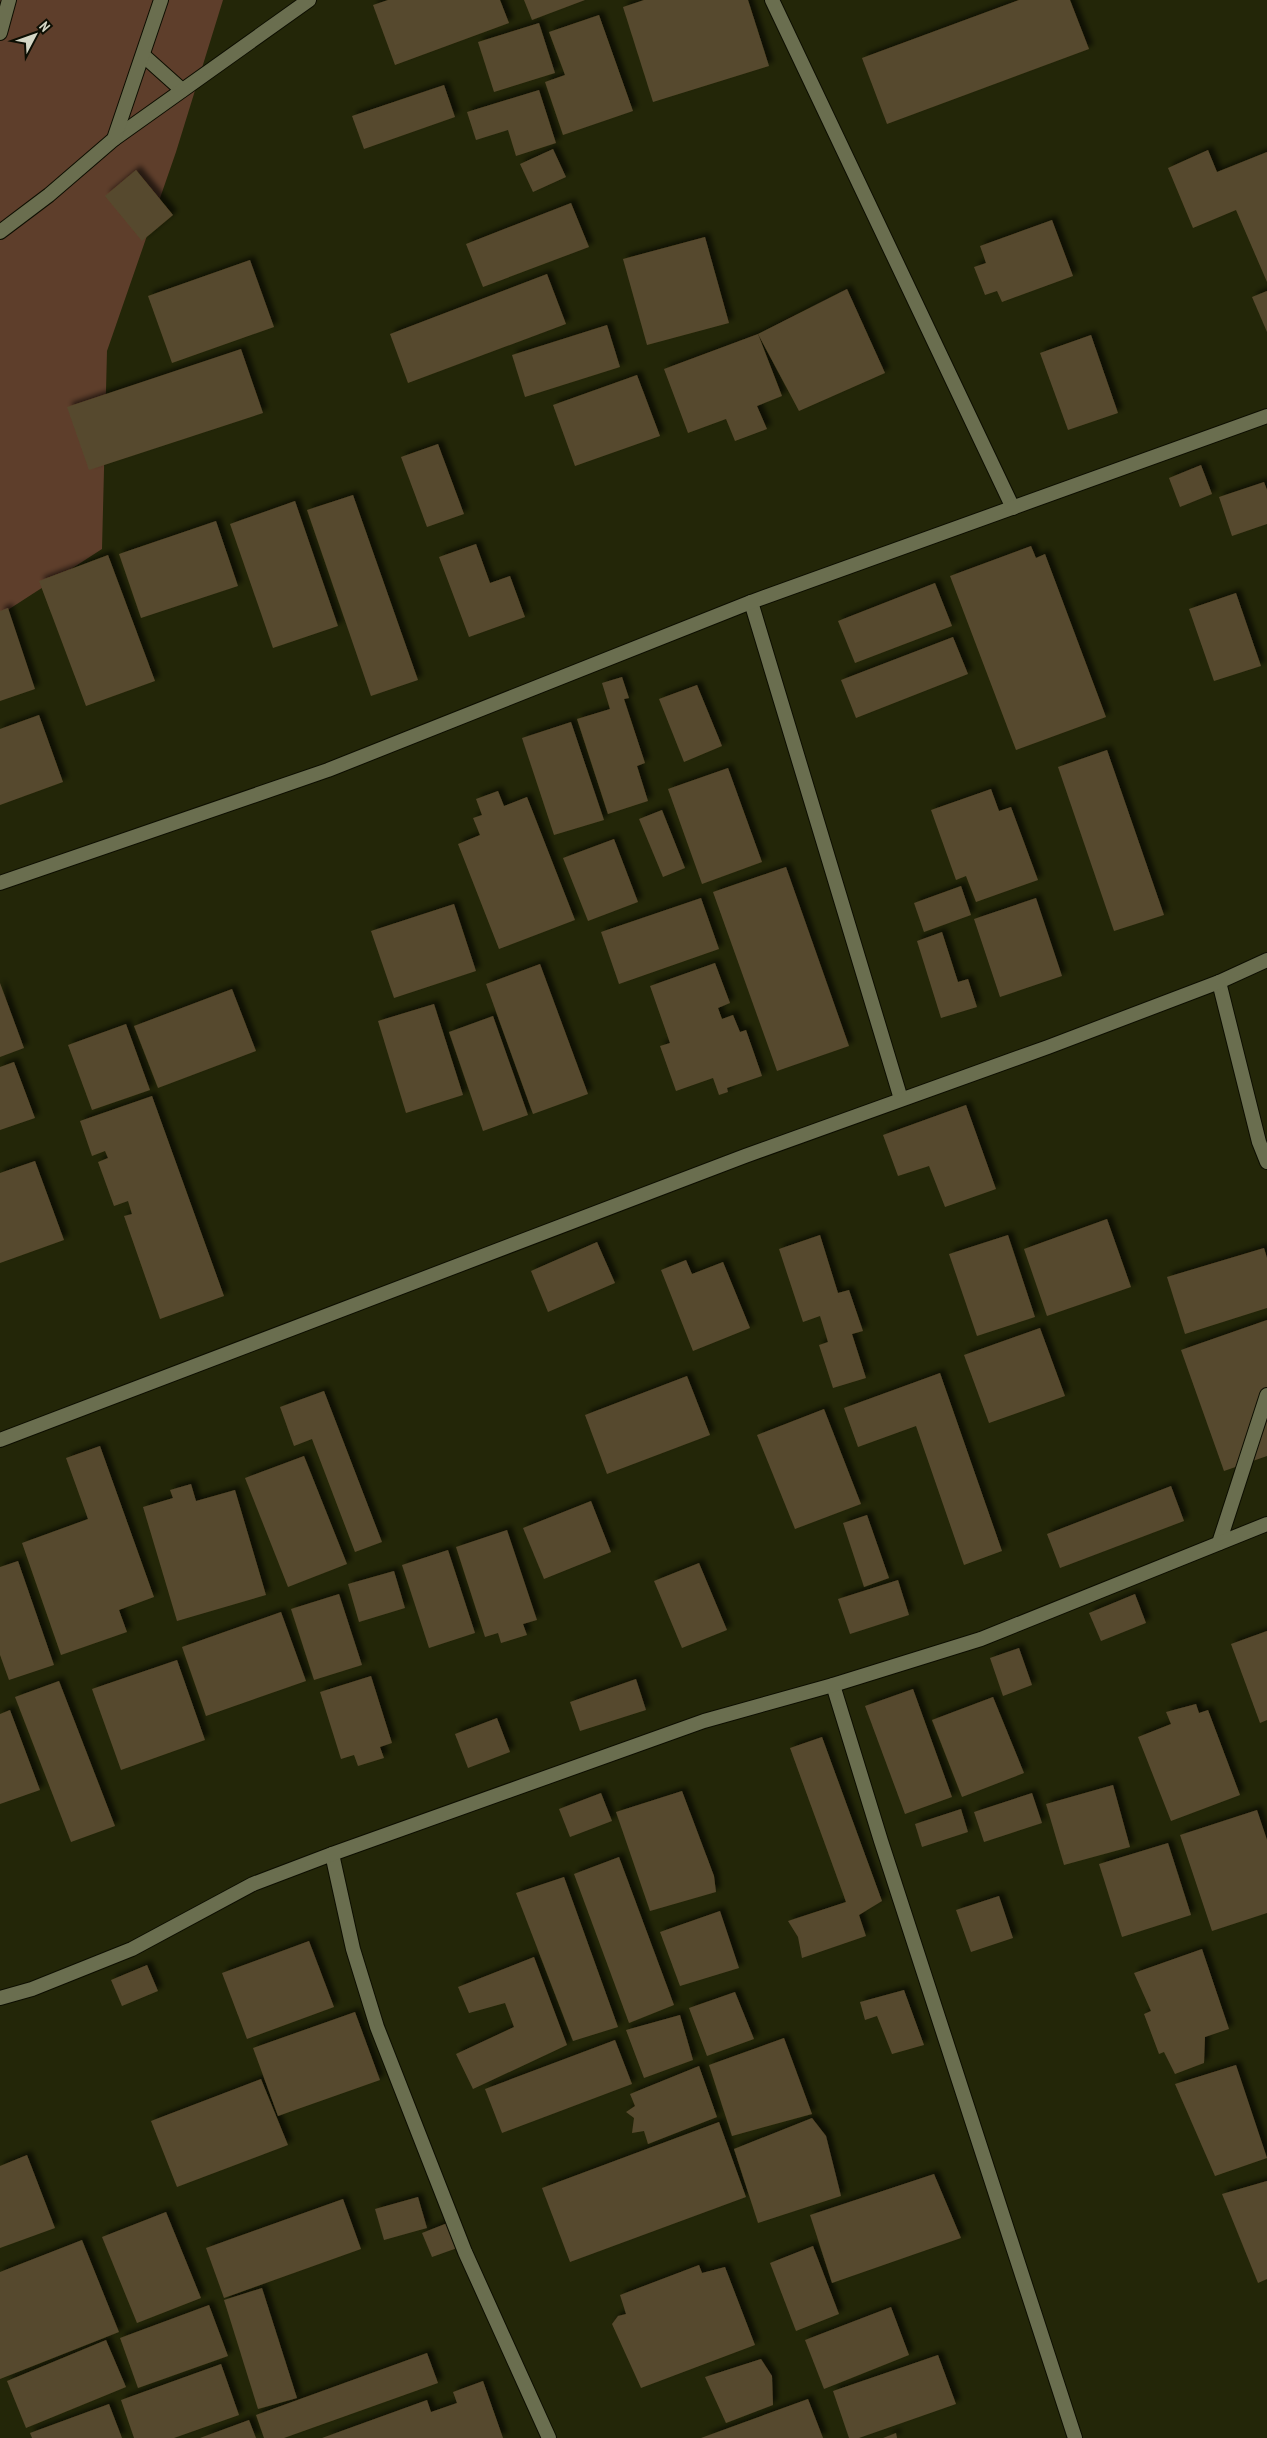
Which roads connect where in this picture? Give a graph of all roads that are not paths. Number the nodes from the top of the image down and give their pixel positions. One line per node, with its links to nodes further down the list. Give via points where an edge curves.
1 (9, 0): 5 (street)
2 (161, 0): 6 (street)
3 (309, 0): 7 (street)
4 (772, 0): 11 (street)
5 (0, 33)
6 (144, 56): 7 (street); 8 (street)
7 (182, 90): 8 (street)
8 (114, 139): 9 (street)
9 (0, 232)
10 (1267, 416): 11 (street)
11 (1013, 508): 12 (street)
12 (751, 602): 13 (street, via 328,770); 16 (street)
13 (0, 883)
14 (1267, 960): 15 (street)
15 (1219, 982): 16 (street); 17 (street, via 1259,1142)
16 (901, 1099): 19 (street)
17 (1267, 1162)
18 (1267, 1395): 21 (street)
19 (0, 1440)
20 (1267, 1524): 21 (street)
21 (1219, 1543): 22 (street, via 981,1639)
22 (833, 1685): 23 (street, via 704,1721); 26 (street)
23 (332, 1854): 24 (street, via 253,1884 132,1949 32,1989); 25 (street, via 353,1949 377,2027 465,2252)
24 (0, 1998)
25 (549, 2438)
26 (1075, 2438)

